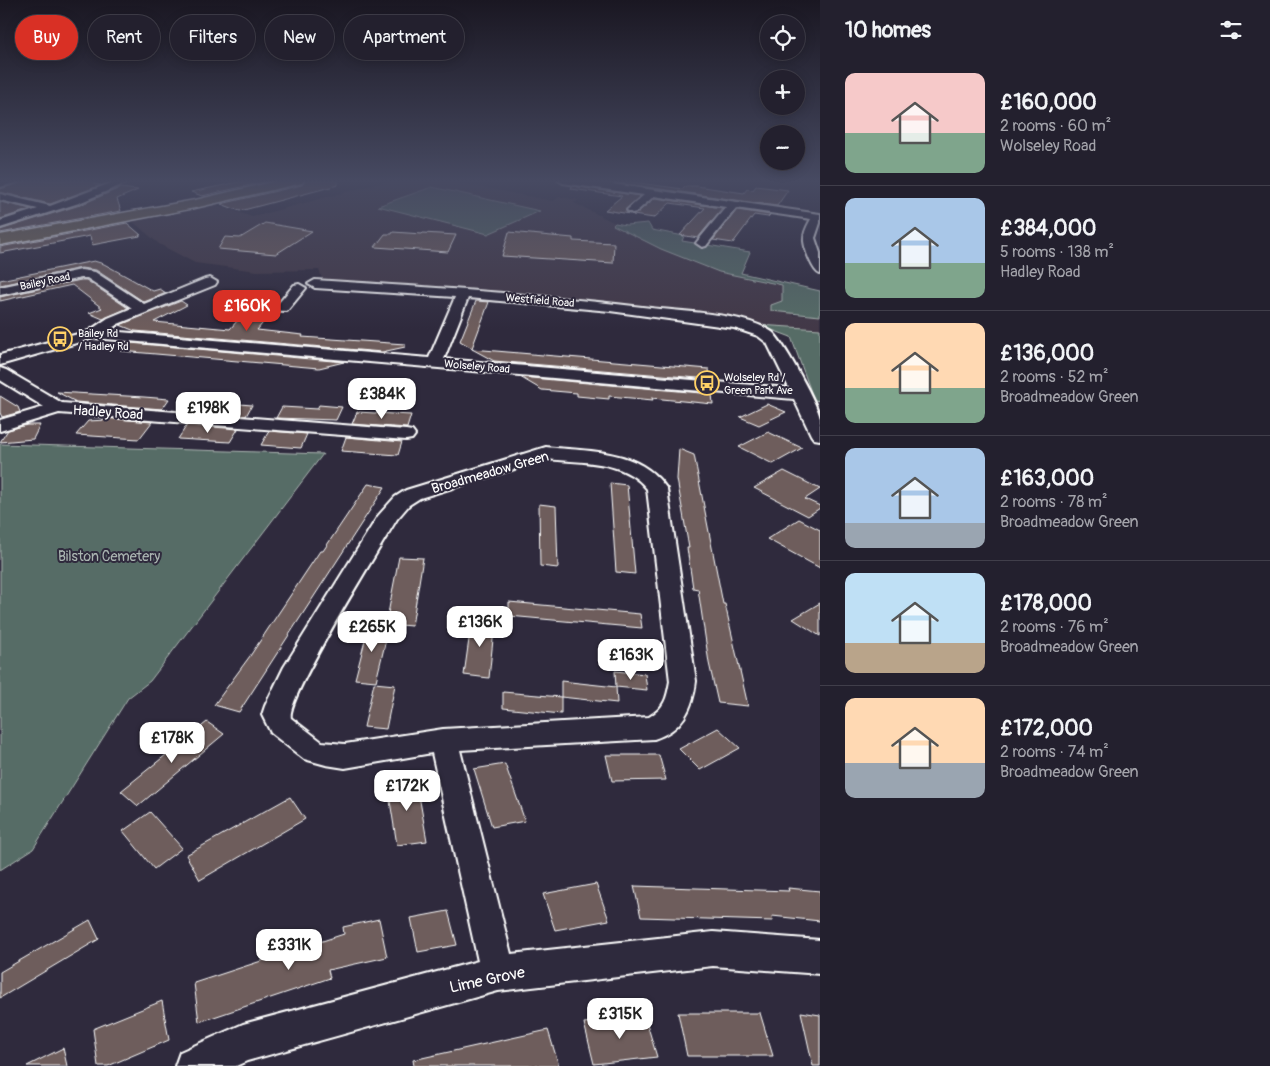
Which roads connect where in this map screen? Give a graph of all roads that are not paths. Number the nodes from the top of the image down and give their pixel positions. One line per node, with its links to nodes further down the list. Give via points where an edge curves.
1 (56, 230): 4 (highway)
2 (713, 230): 5 (street)
3 (809, 230): 6 (street, via 808,238)
4 (0, 240)
5 (702, 243)
6 (820, 270)
7 (210, 282): 11 (street)
8 (0, 291): 11 (street, Bailey Road, via 81,274 90,275)
9 (463, 294): 10 (street, Westfield Road, via 315,284 298,288 282,308); 14 (street); 16 (street, Westfield Road, via 617,307 708,319 762,333 771,338 779,349)
10 (232, 304)
11 (141, 308): 12 (street)
12 (94, 334): 13 (street); 14 (street, Wolseley Road)
13 (0, 360)
14 (435, 363): 16 (street, Wolseley Road)
15 (0, 373): 17 (street, Hadley Road)
16 (800, 394): 20 (street)
17 (58, 408): 18 (street); 19 (street, Hadley Road)
18 (0, 426)
19 (406, 435)
20 (820, 435)
21 (443, 740): 21 (street, Broadmeadow Green, via 345,756 326,754 314,750 281,725 276,715 293,674 388,516 413,494 546,453 609,460 625,464 647,476 657,489 683,681 680,703 669,720 654,728); 23 (street)
22 (820, 957): 23 (street, Lime Grove, via 713,949)
23 (498, 973): 24 (street, Lime Grove, via 243,1043)
24 (194, 1066)

